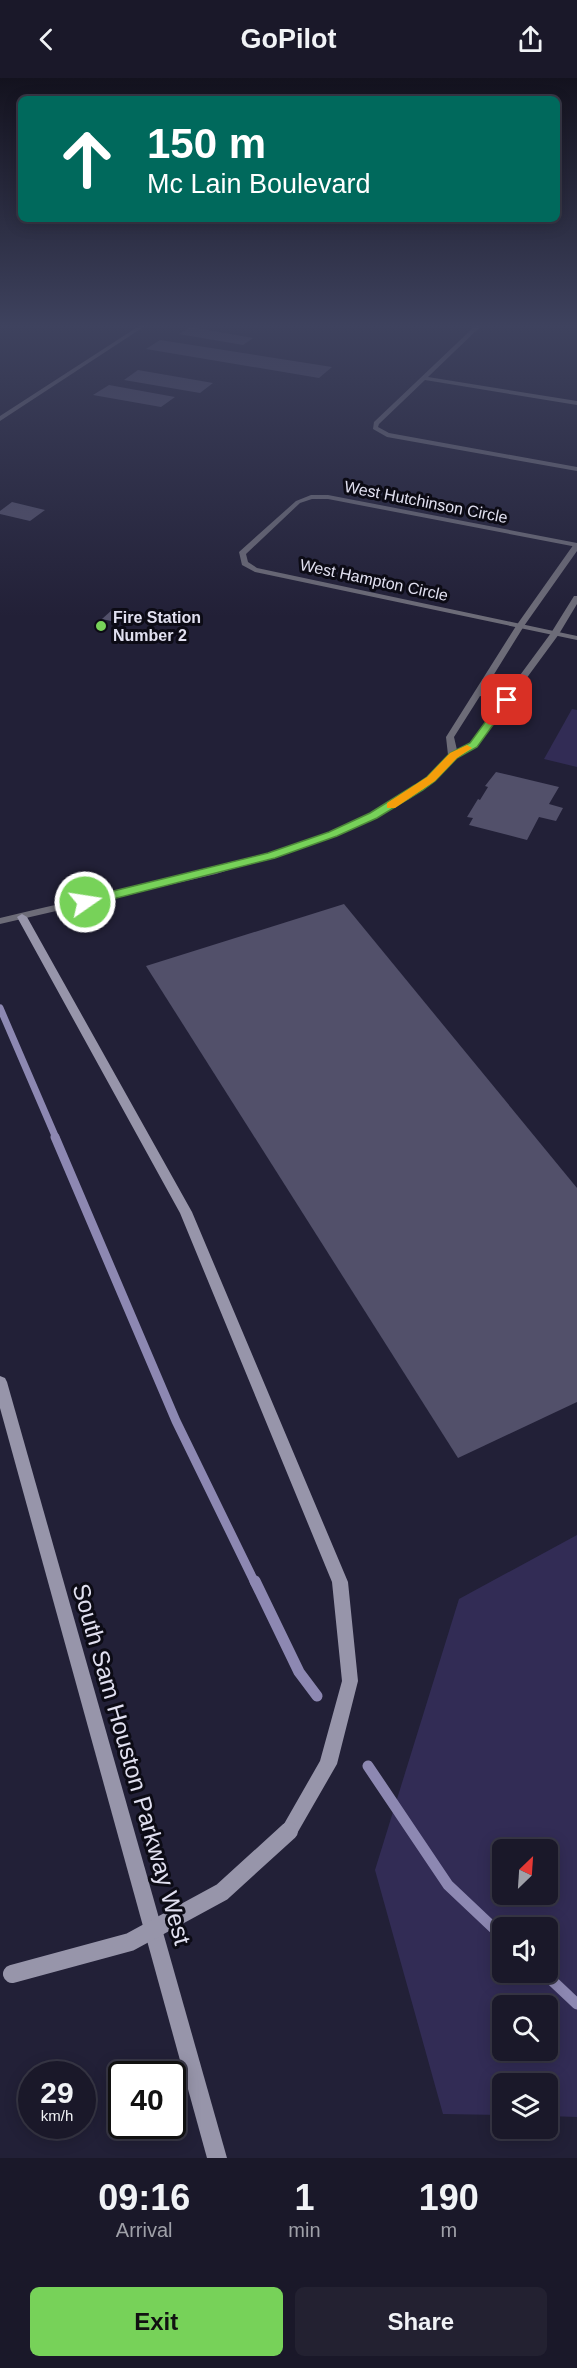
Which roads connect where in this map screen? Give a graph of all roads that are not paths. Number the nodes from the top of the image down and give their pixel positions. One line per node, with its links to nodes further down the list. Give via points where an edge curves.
1 (376, 423): 2 (street, via 379,432)
2 (577, 469)
3 (278, 521): 4 (street, West Hutchinson Circle, via 298,502 328,497); 6 (street, West Hampton Circle, via 242,554 244,563 255,570)
4 (577, 546): 6 (street)
5 (577, 598): 7 (street)
6 (520, 626): 7 (street, West Hampton Circle); 9 (street)
7 (555, 633): 8 (street, West Hampton Circle); 10 (street)
8 (577, 638)
9 (477, 693): 10 (street); 11 (street, via 450,737)
10 (507, 700): 11 (street, via 473,745)
11 (453, 755): 12 (street, via 431,779 408,795 333,834 212,872)
12 (22, 917): 13 (street); 15 (main road, bridge, via 186,1212 340,1582 350,1681 328,1764 290,1831 222,1892 130,1942)
13 (0, 921)
14 (0, 1382): 16 (main road, South Sam Houston Parkway West)
15 (0, 1977)
16 (218, 2158)

